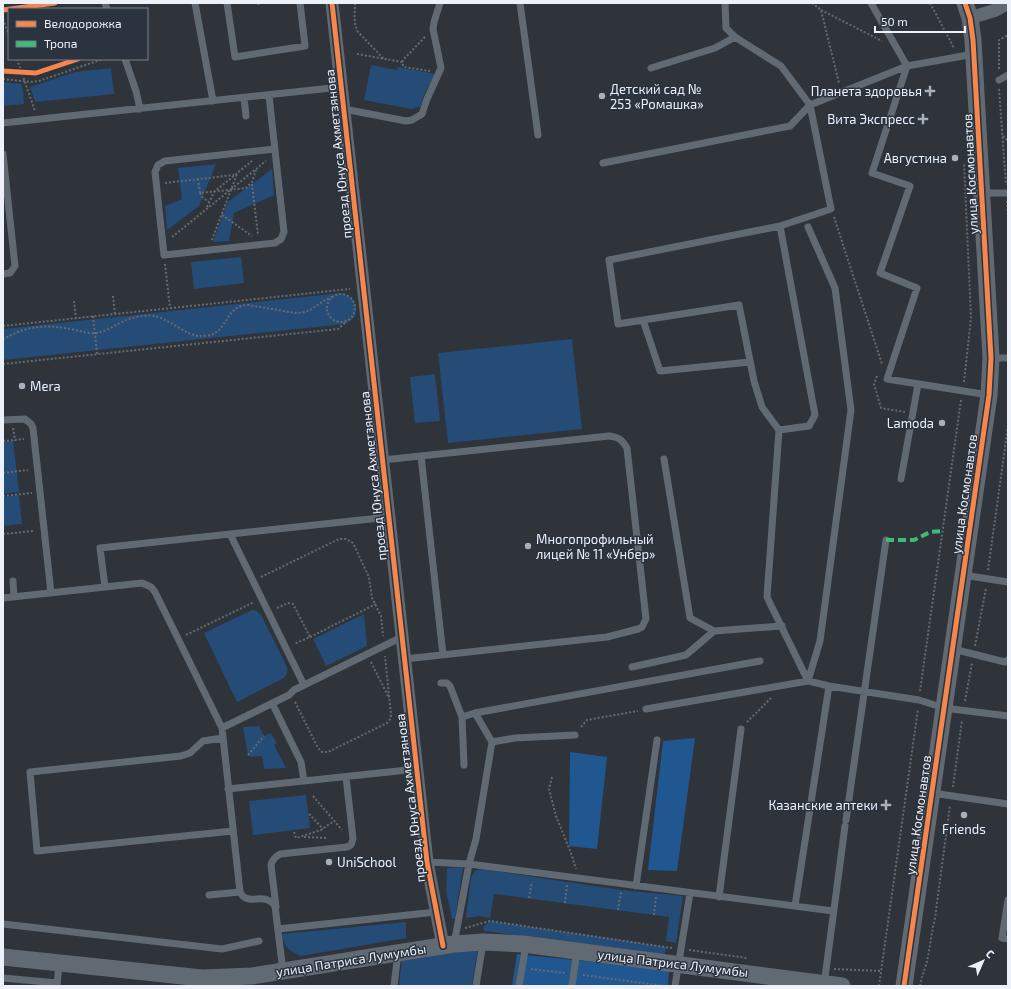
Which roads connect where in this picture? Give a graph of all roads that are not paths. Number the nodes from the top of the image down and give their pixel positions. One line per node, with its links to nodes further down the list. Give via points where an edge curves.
1 (195, 3): 21 (lane)
2 (228, 3): 3 (lane, via 235,57 305,46)
3 (300, 3)
4 (332, 3): 18 (street, проезд Юнуса Ахметзянова)
5 (440, 3): 24 (lane, via 433,29 442,66 427,98 424,112 406,121)
6 (520, 3): 27 (lane)
7 (725, 3): 11 (lane, via 726,28)
8 (871, 3): 14 (lane)
9 (1008, 3): 10 (street, via 996,10)
10 (968, 11): 12 (street, улица Космонавтов)
11 (735, 37): 15 (lane, via 715,48); 22 (lane, via 781,66)
12 (974, 54): 14 (lane); 32 (street, улица Космонавтов)
13 (124, 60): 23 (lane)
14 (906, 66): 22 (lane); 41 (lane, via 872,173 910,186 880,273 917,288 886,379)
15 (651, 68)
16 (1008, 75): 17 (lane)
17 (999, 80)
18 (341, 87): 19 (lane); 24 (street, проезд Юнуса Ахметзянова)
19 (269, 95): 20 (lane); 28 (lane)
20 (244, 98): 21 (lane); 25 (lane)
21 (214, 101): 23 (lane)
22 (810, 105): 30 (lane, via 790,126); 34 (lane, via 831,209)
23 (140, 109): 26 (lane)
24 (344, 109): 47 (street, проезд Юнуса Ахметзянова)
25 (246, 116)
26 (3, 123)
27 (538, 135)
28 (275, 151): 28 (lane, via 165,161 158,165 155,172 164,255 278,242 284,232)
29 (3, 154): 31 (lane)
30 (603, 163)
31 (4, 176): 36 (lane, via 15,266 10,273)
32 (983, 193): 33 (lane); 38 (street, улица Космонавтов)
33 (1007, 193)
34 (780, 226): 37 (lane, via 609,260 618,324); 44 (lane, via 815,415 809,426)
35 (808, 227): 68 (lane, via 835,288 851,410 820,640)
36 (3, 274)
37 (643, 320): 40 (lane, via 660,371); 40 (lane, via 739,305)
38 (991, 358): 39 (lane); 42 (street, улица Космонавтов)
39 (1008, 358)
40 (750, 362): 44 (lane, via 762,407)
41 (918, 384): 42 (lane); 48 (lane)
42 (989, 395): 52 (street, улица Космонавтов)
43 (3, 420): 56 (lane, via 22,418 33,428)
44 (779, 430): 59 (lane, via 767,597)
45 (421, 456): 47 (lane); 63 (lane); 63 (lane, via 609,436 616,436 622,440 627,448 646,619 638,630 612,636)
46 (664, 459): 60 (lane, via 690,618)
47 (383, 460): 49 (street, проезд Юнуса Ахметзянова)
48 (901, 479)
49 (389, 517): 50 (lane); 61 (street, проезд Юнуса Ахметзянова)
50 (230, 534): 55 (lane, via 100,548); 70 (lane)
51 (886, 540): 72 (lane)
52 (963, 575): 54 (lane); 62 (street, улица Космонавтов)
53 (13, 581): 57 (lane)
54 (1008, 582)
55 (105, 587): 56 (lane); 79 (lane, via 142,583 155,592)
56 (50, 593): 57 (lane)
57 (14, 597): 58 (lane)
58 (3, 598)
59 (782, 626): 60 (lane); 68 (lane)
60 (714, 631): 67 (lane, via 686,655)
61 (402, 637): 64 (street, проезд Юнуса Ахметзянова); 70 (lane)
62 (953, 649): 65 (lane, via 1005,662); 74 (street, улица Космонавтов)
63 (443, 655): 64 (lane)
64 (404, 659): 86 (street, проезд Юнуса Ахметзянова)
65 (1008, 660)
66 (760, 661): 76 (lane)
67 (632, 667)
68 (808, 681): 71 (lane); 75 (lane)
69 (441, 683): 77 (lane, via 450,686)
70 (304, 685): 73 (lane)
71 (829, 686): 72 (lane); 101 (lane)
72 (865, 691): 74 (lane, via 919,700); 103 (lane)
73 (272, 703): 79 (lane); 88 (lane, via 302,765)
74 (944, 708): 78 (lane); 90 (street, улица Космонавтов)
75 (646, 710)
76 (475, 712): 77 (lane); 84 (lane)
77 (462, 716): 85 (lane)
78 (1008, 716)
79 (222, 728): 82 (lane)
80 (741, 729): 99 (lane)
81 (575, 735): 84 (lane, via 515,738)
82 (223, 738): 89 (lane); 92 (lane, via 203,741 190,753 181,756 30,772 37,851)
83 (657, 740): 95 (lane)
84 (492, 742): 94 (lane, via 476,839)
85 (464, 765)
86 (417, 769): 87 (lane); 93 (street, проезд Юнуса Ахметзянова)
87 (346, 777): 88 (lane); 102 (lane, via 352,842 347,847 280,854 275,858 272,865)
88 (304, 781): 89 (lane)
89 (228, 789): 92 (lane)
90 (932, 792): 91 (lane); 128 (street, улица Космонавтов)
91 (1008, 804)
92 (233, 830): 96 (lane)
93 (427, 862): 94 (lane); 104 (street, проезд Юнуса Ахметзянова)
94 (469, 864): 95 (lane); 110 (lane)
95 (636, 886): 97 (lane)
96 (240, 892): 98 (lane); 102 (lane, via 248,900 268,899)
97 (690, 893): 99 (lane); 114 (lane)
98 (209, 895)
99 (719, 897): 101 (lane)
100 (1008, 900): 107 (lane, via 1002,938)
101 (795, 906): 103 (lane)
102 (276, 911): 106 (lane)
103 (833, 911): 119 (lane)
104 (436, 912): 106 (lane); 110 (street, проезд Юнуса Ахметзянова)
105 (3, 924): 108 (lane, via 222,949)
106 (278, 929): 117 (lane)
107 (1008, 939)
108 (259, 941)
109 (483, 942): 110 (street, улица Патриса Лумумбы); 111 (street, улица Патриса Лумумбы); 123 (lane)
110 (448, 945): 113 (street, улица Патриса Лумумбы)
111 (526, 945): 112 (street, улица Патриса Лумумбы); 124 (lane)
112 (577, 951): 114 (street, улица Патриса Лумумбы); 125 (lane)
113 (398, 953): 117 (street, улица Патриса Лумумбы); 122 (lane)
114 (677, 956): 119 (street, улица Патриса Лумумбы); 126 (lane)
115 (3, 957): 116 (street, улица Патриса Лумумбы)
116 (59, 964): 120 (street, улица Патриса Лумумбы); 121 (lane)
117 (283, 972): 120 (street, улица Патриса Лумумбы)
118 (3, 978): 121 (lane)
119 (824, 979): 127 (street, улица Патриса Лумумбы)
120 (201, 982)
121 (57, 985)
122 (394, 986)
123 (476, 986)
124 (520, 986)
125 (572, 986)
126 (675, 986)
127 (842, 986)
128 (904, 986)

